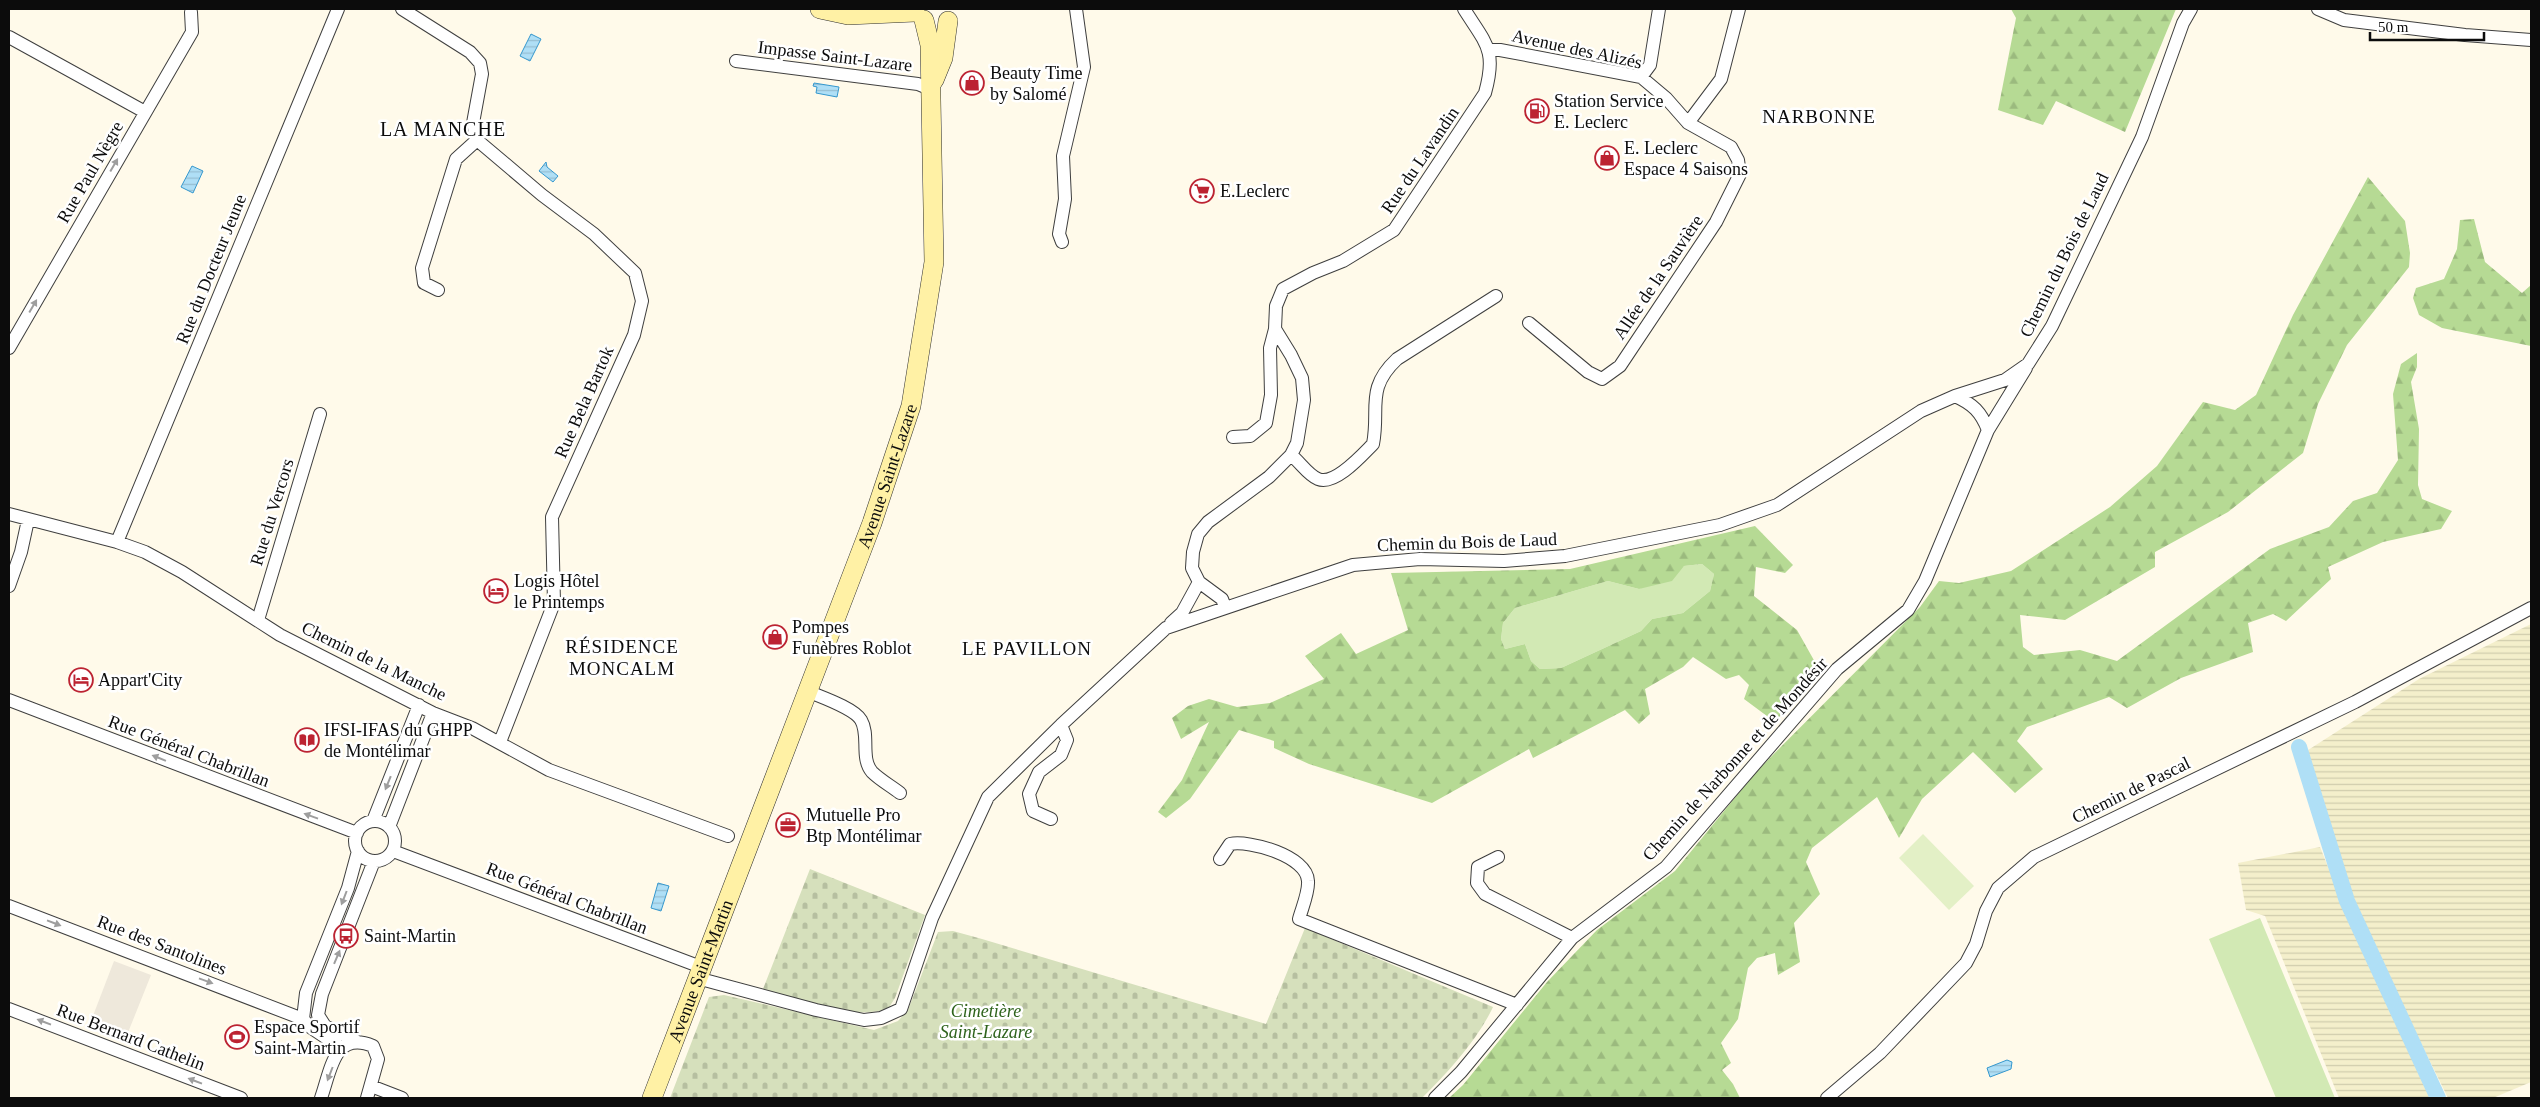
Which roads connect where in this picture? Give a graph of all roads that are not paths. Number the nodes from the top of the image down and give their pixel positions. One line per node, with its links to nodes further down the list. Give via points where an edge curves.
1 (338, 9): 36 (street, Rue du Docteur Jeune)
2 (402, 9): 21 (street, via 470,52 480,63 482,74 473,123)
3 (820, 9): 11 (main road, via 848,15)
4 (1076, 9): 22 (street, via 1084,67 1063,156 1065,199 1059,234)
5 (1464, 9): 15 (street, Avenue des Alizés)
6 (1659, 9): 17 (street, via 1650,65)
7 (1739, 9): 20 (street, via 1721,79)
8 (2191, 9): 28 (street, Chemin du Bois de Laud, via 2142,137 2052,326)
9 (2318, 9): 14 (street, via 2344,20)
10 (191, 12): 19 (street, Rue Paul Nègre, via 192,32)
11 (917, 14): 12 (main road, via 940,23); 18 (main road, Avenue Saint-Lazare, via 930,45)
12 (953, 15): 18 (main road, Avenue Saint-Lazare, via 943,58)
13 (9, 37): 19 (street)
14 (2531, 40)
15 (1490, 50): 17 (street, Avenue des Alizés); 26 (street, Rue du Lavandin, via 1490,74 1485,93 1394,230 1343,260 1283,289 1276,306)
16 (736, 60): 18 (street, Impasse Saint-Lazare, via 918,84)
17 (1641, 78): 20 (street, Avenue des Alizés, via 1666,98)
18 (930, 89): 43 (main road, Avenue Saint-Lazare, via 934,262 911,406 872,523)
19 (145, 112): 27 (street, Rue Paul Nègre, one-way to 19)
20 (1688, 123): 25 (street, Allée de la Sauvière, via 1731,147 1738,160 1740,174 1716,222 1620,366 1602,379 1588,372)
21 (477, 140): 23 (street, via 456,158 422,268 424,283); 48 (street, Rue Bela Bartok, via 594,234 635,273 642,301 634,335 552,517 554,603)
22 (1062, 242)
23 (438, 290)
24 (1496, 296): 33 (street, via 1386,369 1375,394 1373,444 1355,463 1340,474 1323,480 1316,478)
25 (1529, 323)
26 (1275, 329): 32 (street, via 1270,348 1271,396 1266,423 1250,436); 33 (street, via 1302,378 1304,400 1297,443)
27 (9, 348)
28 (2028, 364): 29 (street, Chemin du Bois de Laud, via 2004,380); 31 (street, Chemin de Narbonne et de Mondésir)
29 (1955, 396): 31 (street, via 1981,412); 39 (street, Chemin du Bois de Laud, via 1921,411 1777,505 1720,525 1565,556 1504,560 1420,559 1353,565)
30 (320, 414): 41 (street, Rue du Vercors)
31 (1988, 430): 62 (street, Chemin de Narbonne et de Mondésir, via 1925,581 1908,610 1837,669 1666,867)
32 (1233, 437)
33 (1291, 455): 37 (street, via 1269,477 1208,522 1198,534 1192,568)
34 (9, 514): 35 (street, Chemin de la Manche)
35 (28, 520): 36 (street, Chemin de la Manche); 38 (street)
36 (117, 542): 41 (street, Chemin de la Manche, via 165,561)
37 (1199, 582): 39 (street, via 1222,599); 42 (street, via 1182,613)
38 (9, 586)
39 (1225, 607): 42 (street, Chemin du Bois de Laud)
40 (2531, 608): 75 (street, Chemin de Pascal, via 2355,702 2034,856 1998,888 1966,963 1880,1054)
41 (258, 620): 45 (street, Chemin de la Manche, via 280,635)
42 (1166, 628): 47 (street, Chemin du Bois de Laud)
43 (808, 691): 49 (street, via 861,718 872,772); 55 (main road, Avenue Saint-Lazare)
44 (9, 700): 53 (street, Rue Général Chabrillan, one-way to 44)
45 (419, 705): 46 (street, Chemin de la Manche); 51 (street, one-way to 51)
46 (433, 713): 48 (street, Chemin de la Manche, via 451,718); 52 (street)
47 (1061, 725): 50 (street, via 1067,740 1061,755 1039,772 1029,794 1033,811); 63 (street, Chemin du Bois de Laud, via 988,797 932,918 901,1010 882,1018 864,1020 816,1010)
48 (500, 742): 54 (street, Chemin de la Manche, via 549,770)
49 (900, 793)
50 (1051, 819)
51 (373, 821): 52 (street); 53 (street)
52 (389, 827): 57 (street, via 396,840)
53 (357, 833): 56 (street)
54 (728, 836)
55 (749, 843): 63 (main road, Avenue Saint-Martin)
56 (358, 851): 60 (street); 66 (street, one-way to 66, via 348,888 306,994)
57 (393, 851): 60 (street, via 386,858); 63 (street, Rue Général Chabrillan)
58 (1498, 857): 62 (street, via 1478,867 1477,883 1485,894)
59 (1220, 859): 64 (street, via 1230,844 1242,842 1287,856 1303,867 1308,881 1299,919)
60 (374, 861): 67 (street, one-way to 60, via 325,1026 318,1015 322,994)
61 (9, 906): 66 (street, Rue des Santolines, one-way to 66)
62 (1572, 938): 64 (street, Chemin de Narbonne et de Mondésir)
63 (699, 973): 73 (main road, Avenue Saint-Martin)
64 (1517, 1005): 74 (street, Chemin de Narbonne et de Mondésir)
65 (9, 1009): 70 (street, Rue Bernard Cathelin, one-way to 65)
66 (303, 1018): 68 (street)
67 (356, 1041): 68 (street, via 348,1042); 69 (street, via 373,1046 378,1059)
68 (339, 1050): 71 (street, one-way to 71)
69 (369, 1092): 72 (street)
70 (241, 1098)
71 (320, 1098)
72 (402, 1098)
73 (652, 1098)
74 (1435, 1098)
75 (1827, 1098)

